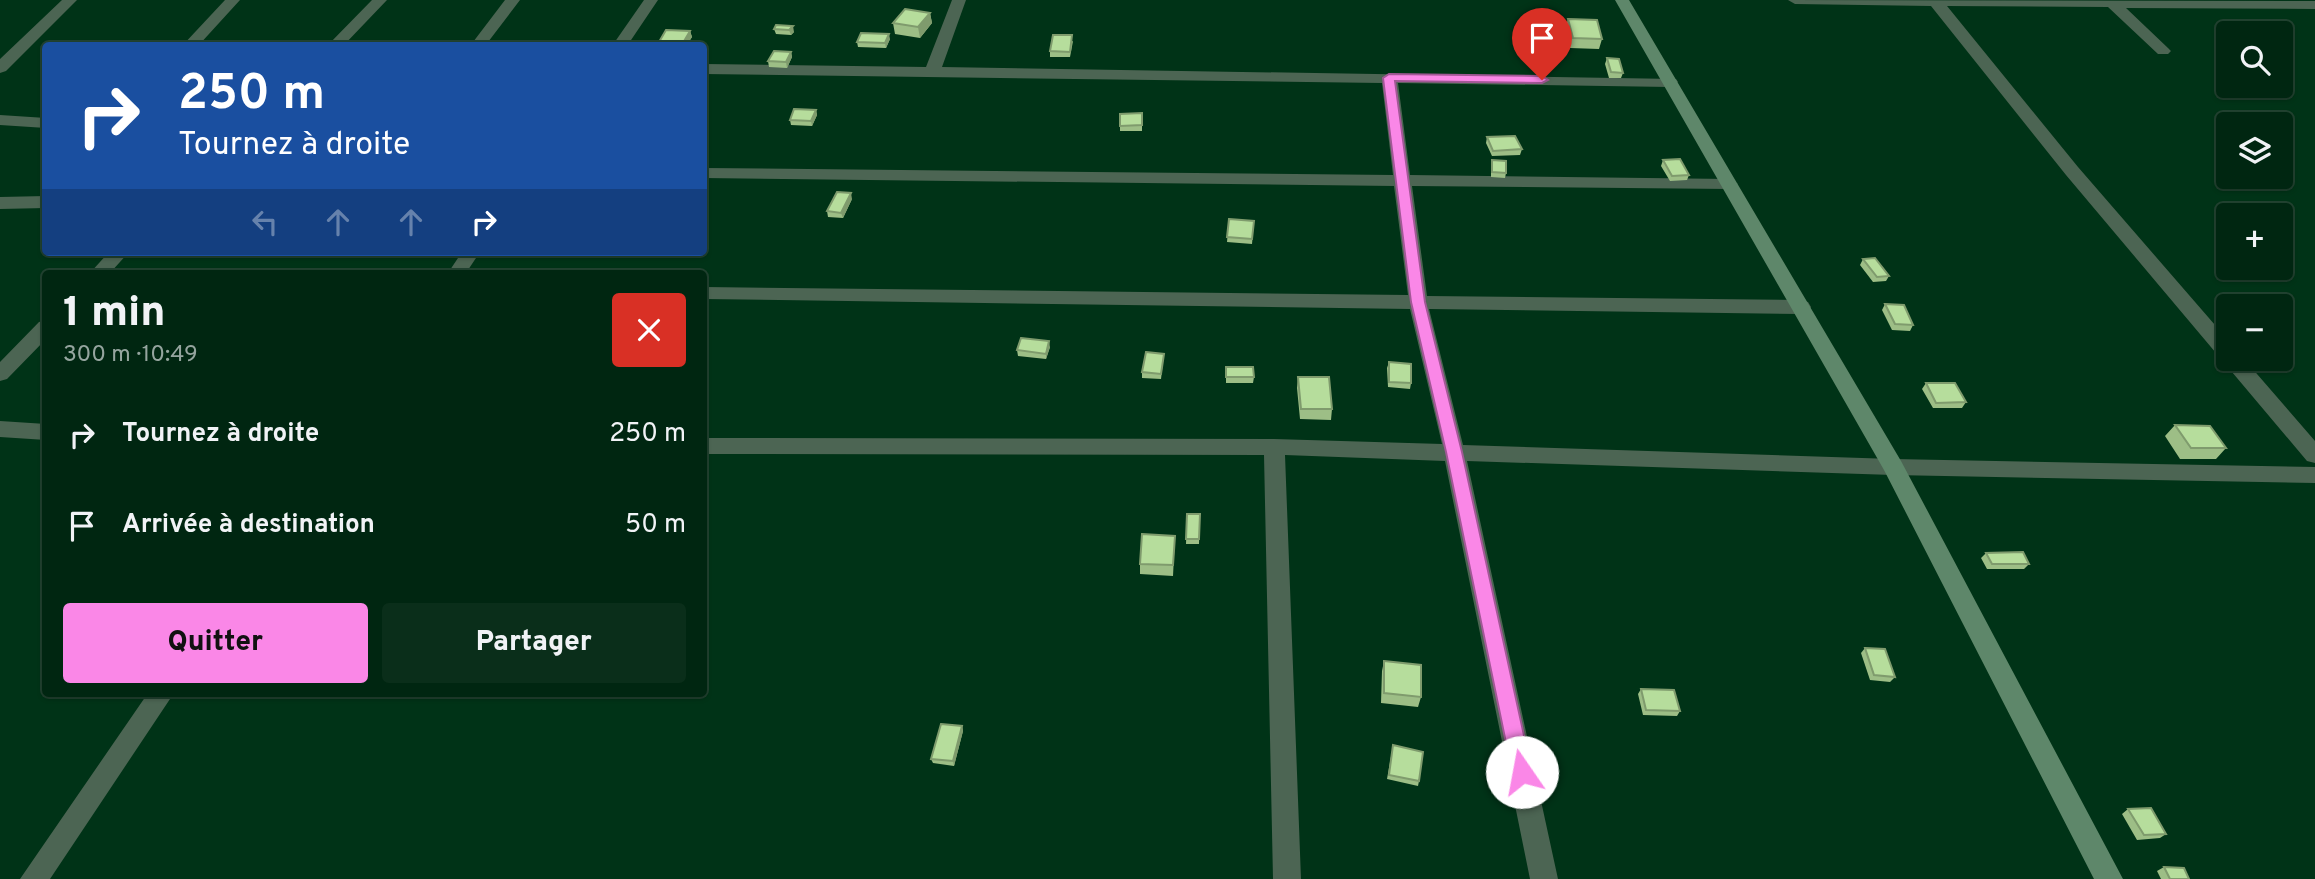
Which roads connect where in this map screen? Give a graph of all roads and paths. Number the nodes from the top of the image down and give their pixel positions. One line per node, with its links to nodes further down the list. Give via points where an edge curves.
1 (70, 0): 18 (street)
2 (233, 0): 13 (street)
3 (380, 0): 14 (street)
4 (513, 0): 15 (street)
5 (651, 0): 16 (street)
6 (959, 0): 20 (street)
7 (1622, 0): 22 (street)
8 (1795, 0): 9 (street)
9 (1935, 1): 10 (street); 36 (street)
10 (2110, 2): 11 (street); 17 (street)
11 (2273, 2): 12 (street)
12 (2315, 5)
13 (194, 42)
14 (338, 42)
15 (480, 42)
16 (622, 42)
17 (2163, 51)
18 (0, 68)
19 (707, 69): 20 (street)
20 (932, 72): 21 (street)
21 (1389, 78): 22 (street); 26 (street)
22 (1670, 82): 27 (street)
23 (0, 120): 24 (street)
24 (42, 123)
25 (707, 173): 26 (street)
26 (1403, 181): 27 (street); 33 (street)
27 (1729, 184): 34 (street)
28 (0, 202): 29 (street)
29 (42, 202)
30 (116, 256): 31 (street)
31 (102, 270)
32 (707, 293): 33 (street)
33 (1418, 302): 34 (street); 43 (street)
34 (1801, 307): 45 (street)
35 (42, 331): 38 (street)
36 (2216, 339)
37 (2243, 371): 44 (street)
38 (0, 374)
39 (0, 429): 40 (street)
40 (42, 432)
41 (707, 446): 42 (street)
42 (1274, 447): 43 (street); 49 (street)
43 (1454, 452): 45 (street); 50 (street)
44 (2315, 455)
45 (1894, 467): 46 (street); 51 (street)
46 (2315, 475)
47 (159, 697): 48 (street)
48 (34, 879)
49 (1287, 879)
50 (1544, 879)
51 (2109, 879)

